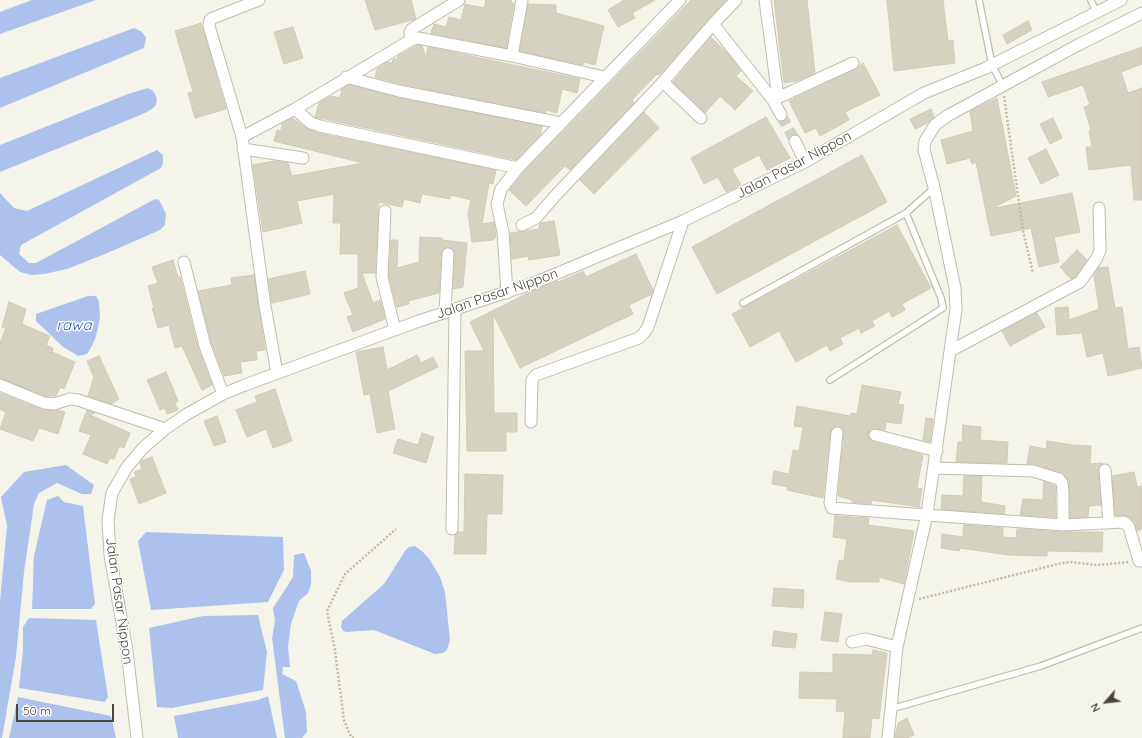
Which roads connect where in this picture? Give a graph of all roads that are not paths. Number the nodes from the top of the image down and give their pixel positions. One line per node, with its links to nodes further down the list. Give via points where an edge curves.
1 (259, 0): 26 (street, via 212,18 209,22)
2 (459, 0): 13 (street, via 412,29)
3 (522, 0): 14 (street)
4 (680, 0): 18 (street)
5 (736, 0): 12 (street)
6 (765, 0): 21 (street)
7 (978, 0): 16 (lane)
8 (1091, 0): 10 (lane)
9 (1121, 0): 10 (street, Jalan Pasar Nippon)
10 (1096, 12): 16 (street, Jalan Pasar Nippon)
11 (1142, 13): 20 (street)
12 (713, 24): 19 (street); 21 (street)
13 (411, 40): 14 (street, via 423,39); 17 (street)
14 (512, 56): 18 (street)
15 (852, 64): 21 (street)
16 (992, 65): 20 (lane); 30 (street, Jalan Pasar Nippon, via 924,93)
17 (346, 77): 22 (street); 25 (street, via 399,91)
18 (604, 77): 25 (street)
19 (663, 82): 24 (street); 37 (street, via 536,218)
20 (1003, 86): 32 (street, via 943,118 928,134 924,150)
21 (776, 98): 23 (street)
22 (295, 109): 26 (street); 31 (street, via 311,123 320,126)
23 (781, 115)
24 (701, 118)
25 (561, 123): 31 (street)
26 (242, 138): 28 (street)
27 (795, 141): 30 (street)
28 (243, 149): 29 (street); 45 (street)
29 (303, 158)
30 (805, 162): 36 (street, Jalan Pasar Nippon)
31 (518, 168): 40 (street, via 501,190 498,199)
32 (934, 187): 35 (lane); 44 (street, via 956,299)
33 (1099, 208): 44 (street, via 1100,250 1080,282)
34 (385, 211): 43 (street, via 382,277)
35 (906, 213): 41 (lane); 46 (lane, via 943,308)
36 (683, 221): 40 (street, Jalan Pasar Nippon); 49 (street, via 644,333 639,338 536,374 532,380)
37 (522, 225)
38 (448, 254): 42 (street)
39 (184, 262): 48 (street, via 205,346)
40 (507, 293): 42 (street, Jalan Pasar Nippon)
41 (742, 303)
42 (450, 312): 43 (street, Jalan Pasar Nippon); 59 (street)
43 (395, 330): 45 (street, Jalan Pasar Nippon)
44 (950, 351): 53 (street)
45 (277, 373): 48 (street, Jalan Pasar Nippon)
46 (830, 380)
47 (0, 386): 50 (street, via 44,403 54,404 70,399 81,401)
48 (223, 394): 50 (street, Jalan Pasar Nippon)
49 (531, 422)
50 (165, 429): 65 (street, Jalan Pasar Nippon, via 143,448 127,468 112,493 108,520 110,555 127,651)
51 (837, 433): 56 (street, via 830,503 832,508)
52 (875, 435): 53 (street)
53 (937, 451): 54 (street)
54 (934, 468): 56 (street); 58 (street, via 1033,471 1059,479 1063,492)
55 (1105, 470): 57 (street)
56 (927, 514): 58 (street); 63 (street)
57 (1109, 523): 58 (street); 60 (street, via 1127,524)
58 (1063, 525)
59 (452, 529)
60 (1140, 562)
61 (1142, 628): 64 (lane, via 1041,666)
62 (852, 642): 63 (street, via 866,640)
63 (897, 647): 64 (street)
64 (891, 709): 66 (street)
65 (137, 738)
66 (888, 738)

